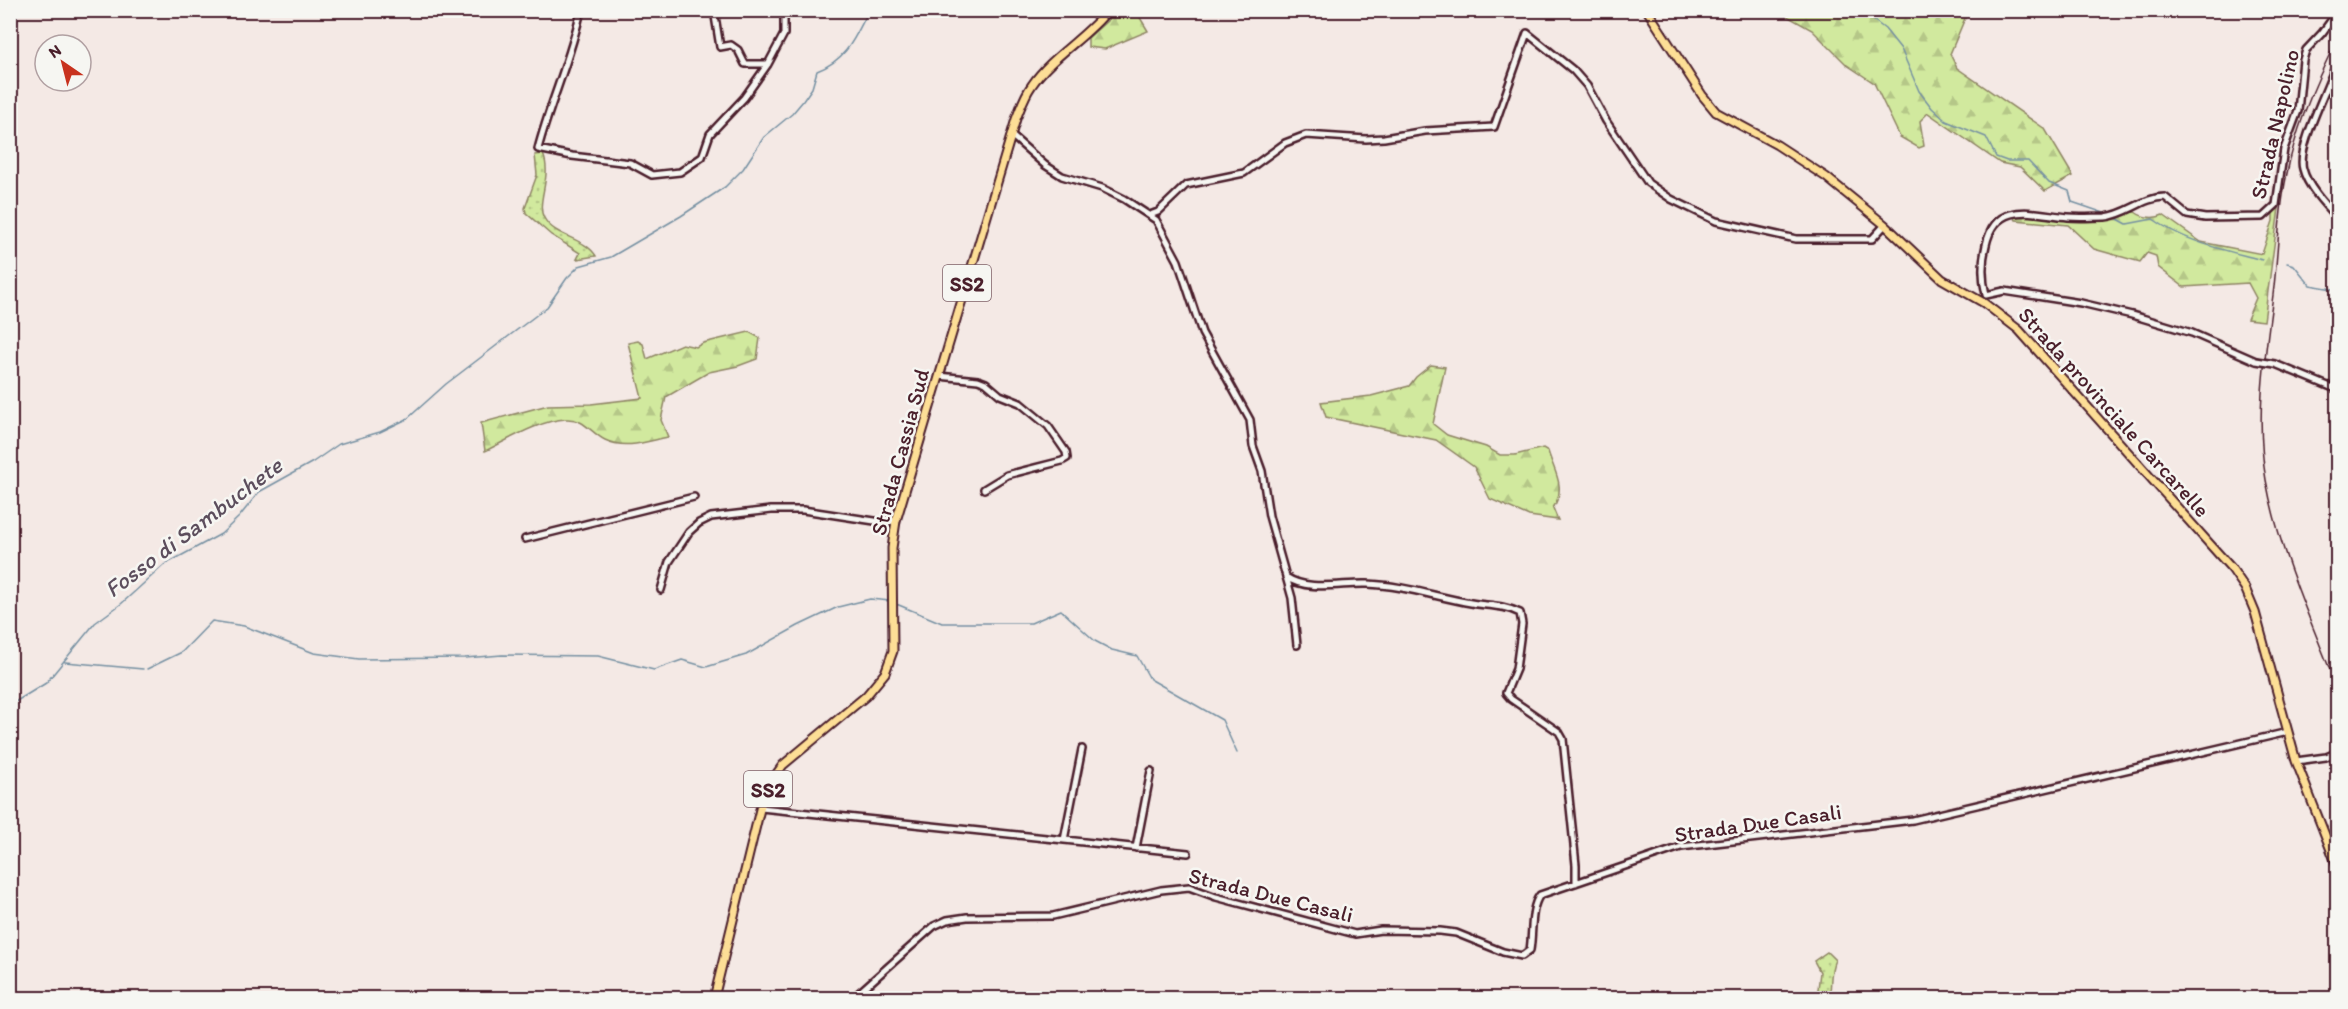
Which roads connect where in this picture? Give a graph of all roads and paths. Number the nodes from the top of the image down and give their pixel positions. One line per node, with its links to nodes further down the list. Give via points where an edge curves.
1 (581, 10): 8 (street, via 538,149 630,164 652,175 680,172 702,157 710,134 744,98)
2 (714, 10): 8 (street, via 720,47 731,45 745,64)
3 (784, 10): 8 (street, via 784,34)
4 (1108, 10): 9 (main road, Strada Cassia Sud / SS2, via 1032,84)
5 (1647, 10): 12 (main road, Strada provinciale Carcarelle, via 1716,112 1826,177)
6 (2337, 11): 13 (street, Strada Napolino, via 2306,50 2298,111 2284,149 2276,205 2271,212 2250,218 2194,217 2180,211 2165,197 2142,201 2108,216 2068,217 2030,212 2005,215 1988,235 1983,273)
7 (2337, 58): 11 (street, via 2302,159 2303,170)
8 (768, 64)
9 (1011, 135): 10 (street, via 1062,176 1102,188); 15 (main road, Strada Cassia Sud / SS2)
10 (1150, 215): 12 (street, via 1186,185 1244,172 1285,143 1306,135 1375,139 1494,127 1527,33 1587,86 1648,183 1671,199 1716,221 1796,239 1872,239); 21 (street, via 1178,261 1202,333 1250,420 1252,446 1262,471 1269,516)
11 (2337, 219)
12 (1885, 225): 14 (main road, Strada provinciale Carcarelle, via 1942,279)
13 (1986, 295): 14 (street); 16 (street, bridge, via 2004,291 2132,315 2192,333)
14 (1984, 303): 24 (main road, Strada provinciale Carcarelle, via 2030,340 2236,576 2255,612)
15 (939, 376): 17 (street, via 978,380 1020,403 1048,426 1066,452 1067,458 1006,475); 19 (main road, Strada Cassia Sud / SS2)
16 (2337, 390)
17 (984, 489)
18 (694, 497): 20 (street)
19 (896, 521): 22 (street, via 803,510 711,517 689,532 669,562); 29 (main road, Strada Cassia Sud / SS2, via 892,548 894,640 890,663 866,696 783,765)
20 (525, 539)
21 (1286, 578): 23 (street, via 1294,606); 34 (street, via 1306,584 1370,584 1414,590 1495,605 1520,614 1516,669 1506,693 1563,739)
22 (661, 590)
23 (1297, 645)
24 (2288, 732): 27 (main road, Strada provinciale Carcarelle); 34 (street, Strada Due Casali, via 1913,820 1681,846)
25 (1082, 749): 30 (street)
26 (2337, 752): 27 (street)
27 (2296, 761): 33 (main road, Strada provinciale Carcarelle)
28 (1151, 771): 31 (street)
29 (761, 808): 30 (street); 35 (main road, Strada Cassia Sud / SS2)
30 (1064, 840): 31 (street)
31 (1136, 848): 32 (street)
32 (1188, 853)
33 (2337, 868)
34 (1576, 883): 36 (street, Strada Due Casali, via 1548,891 1535,901 1530,950 1522,956 1448,932 1381,930 1355,934 1189,887 1053,916 956,918 934,926)
35 (714, 999)
36 (853, 999)

